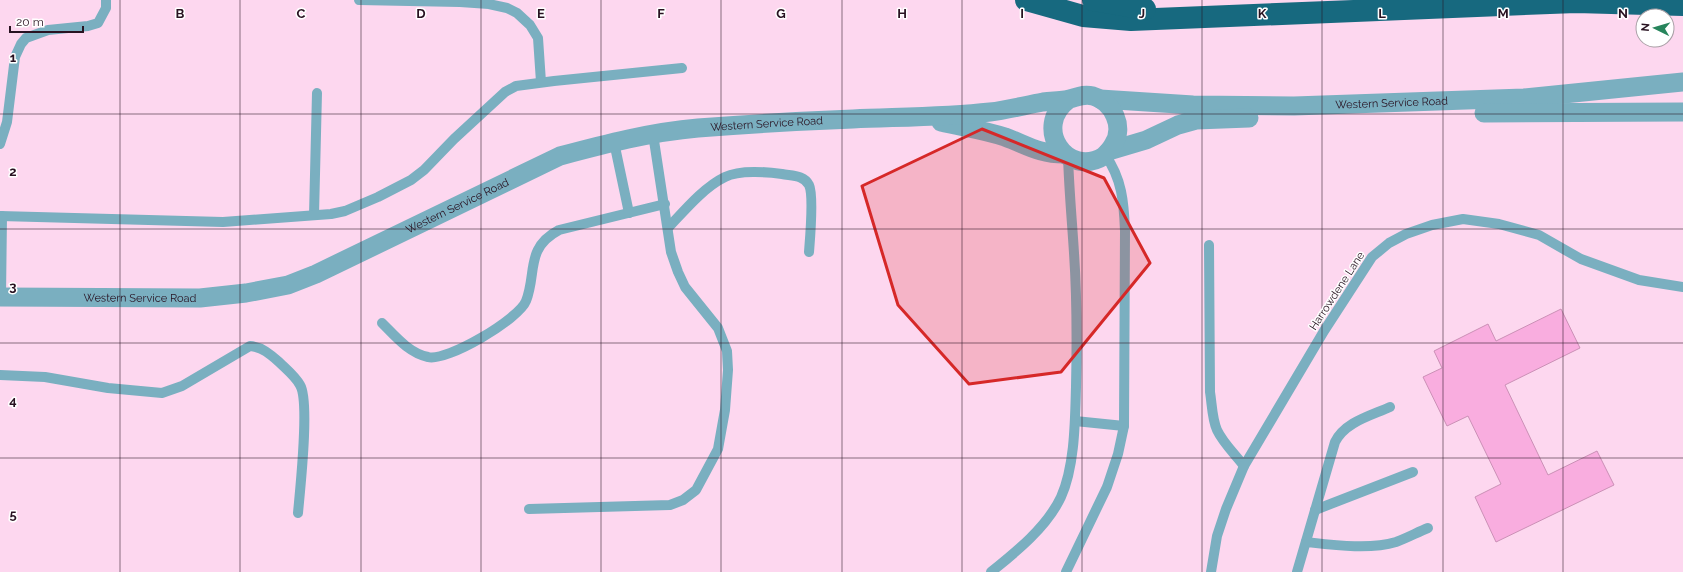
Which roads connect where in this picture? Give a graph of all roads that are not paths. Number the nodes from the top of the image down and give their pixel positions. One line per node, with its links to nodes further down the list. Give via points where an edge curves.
1 (106, 0): 17 (lane, via 106,8 98,23 48,30 26,38 21,44 15,57 7,122)
2 (359, 0): 8 (lane, via 460,2 507,8 522,17 538,38)
3 (1026, 0): 6 (highway, via 1083,16 1106,19)
4 (1093, 0): 6 (highway)
5 (1683, 5): 6 (highway, via 1576,2)
6 (1198, 17)
7 (682, 68): 8 (lane)
8 (541, 82): 22 (lane, via 516,86 505,92 411,180 345,211)
9 (1683, 82): 11 (street, Western Service Road, via 1524,98 1294,106 1193,105)
10 (317, 93): 22 (lane)
11 (1100, 99): 12 (street, via 1083,95); 18 (street, via 1113,110 1118,127 1114,144)
12 (1068, 100): 14 (street, Western Service Road, via 1046,101 992,112); 19 (street, via 1055,114 1052,127 1056,145)
13 (1683, 112): 18 (street, Western Service Road, via 1495,112 1196,120 1178,124 1146,140)
14 (918, 117): 15 (street, Western Service Road, via 772,123 696,128); 19 (street, Western Service Road, via 988,132 1045,153)
15 (654, 134): 16 (street, Western Service Road); 20 (lane)
16 (614, 142): 21 (lane); 28 (street, Western Service Road, via 560,156 316,274 288,285 200,298)
17 (0, 144)
18 (1107, 153): 19 (street, via 1086,161); 33 (lane, via 1124,202)
19 (1066, 155): 32 (lane, via 1074,254)
20 (665, 204): 21 (lane); 24 (lane)
21 (629, 213): 29 (lane, via 559,230 549,236 537,251 526,302 521,310 465,348 430,358 408,348)
22 (314, 215): 23 (lane, via 223,222)
23 (1, 216): 28 (lane)
24 (668, 228): 26 (lane, via 715,183 726,176 754,172 799,177 806,180 811,191); 36 (lane, via 680,277 718,328 727,351 728,370 718,449 696,490 683,500 670,505)
25 (1209, 245): 34 (lane, via 1212,409 1223,440)
26 (809, 252)
27 (1683, 287): 34 (lane, Harrowdene Lane, via 1639,280 1581,259 1539,235 1499,224 1463,219 1432,225 1406,234 1389,243 1372,257 1324,331)
28 (1, 297)
29 (382, 324)
30 (0, 376): 38 (lane, via 45,377 108,388 162,393 182,386 250,346 270,353 300,384 304,395 304,437)
31 (1390, 407): 37 (lane, via 1348,426 1339,434)
32 (1075, 421): 33 (lane); 41 (lane, via 1071,462 1061,497 1048,518 1017,552)
33 (1124, 426): 42 (lane, via 1107,488)
34 (1244, 466): 43 (lane, Harrowdene Lane, via 1217,536)
35 (1413, 472): 37 (lane)
36 (529, 509)
37 (1315, 510): 40 (lane)
38 (298, 513)
39 (1428, 528): 40 (lane, via 1396,542 1379,544 1350,546)
40 (1306, 542): 44 (lane)
41 (991, 572)
42 (1066, 572)
43 (1211, 572)
44 (1297, 572)

